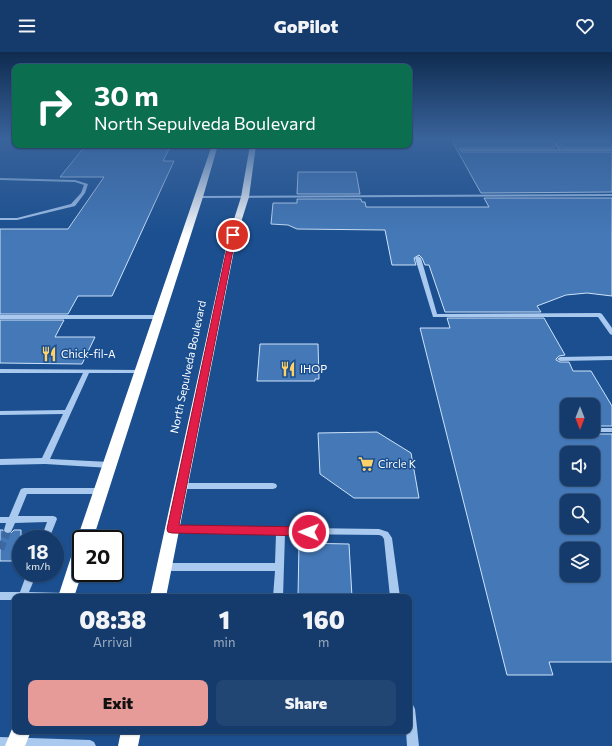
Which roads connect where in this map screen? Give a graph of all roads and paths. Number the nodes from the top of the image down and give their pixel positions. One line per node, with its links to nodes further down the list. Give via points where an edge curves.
1 (207, 171): 7 (highway)
2 (249, 171): 8 (highway, North Sepulveda Boulevard)
3 (0, 179): 9 (street, via 75,181 86,184 86,187 72,205 17,219)
4 (440, 189): 5 (street)
5 (442, 195): 6 (street); 8 (street)
6 (612, 195)
7 (199, 197): 8 (street); 11 (highway)
8 (245, 197): 26 (highway, North Sepulveda Boulevard, via 233,235)
9 (0, 219)
10 (418, 258): 13 (street, via 435,316 600,315)
11 (159, 317): 12 (street); 18 (highway)
12 (0, 318)
13 (612, 333)
14 (612, 358): 15 (street)
15 (560, 359)
16 (0, 371): 17 (street)
17 (87, 371): 18 (street); 19 (street)
18 (141, 371): 25 (highway)
19 (67, 412): 20 (street); 23 (street)
20 (0, 413)
21 (600, 430): 22 (street)
22 (612, 430)
23 (45, 461): 24 (street); 25 (street)
24 (0, 462)
25 (110, 464): 28 (highway)
26 (181, 486): 27 (street); 31 (highway, North Sepulveda Boulevard)
27 (273, 486)
28 (101, 491): 30 (street, via 24,491); 34 (highway)
29 (0, 520): 30 (street)
30 (13, 520): 32 (street); 33 (street, via 53,519)
31 (172, 529): 35 (street); 36 (highway, North Sepulveda Boulevard)
32 (8, 530)
33 (49, 530)
34 (88, 530)
35 (281, 531): 37 (street); 44 (street, via 385,534 388,538)
36 (165, 567): 37 (street); 42 (highway, North Sepulveda Boulevard)
37 (279, 567): 43 (street)
38 (72, 579): 41 (highway)
39 (28, 582): 40 (street)
40 (24, 594)
41 (67, 594)
42 (159, 594)
43 (278, 594)
44 (395, 594)
45 (0, 596): 46 (street)
46 (12, 596)
47 (130, 734): 51 (highway)
48 (412, 734): 52 (street)
49 (13, 741): 50 (street)
50 (90, 746)
51 (128, 746)
52 (413, 746)

